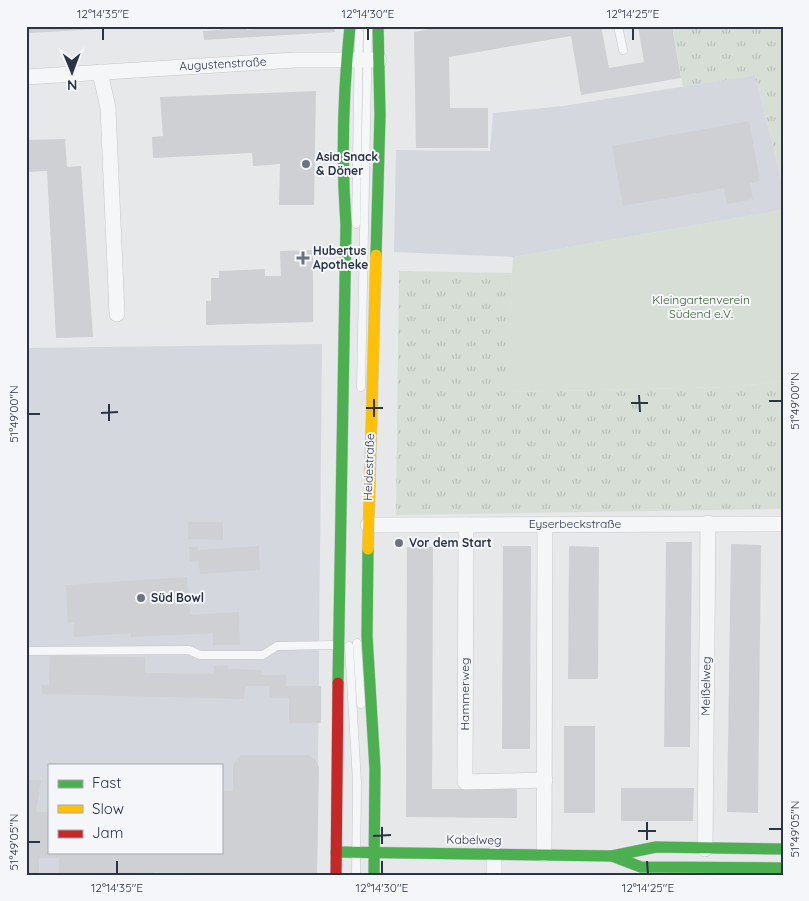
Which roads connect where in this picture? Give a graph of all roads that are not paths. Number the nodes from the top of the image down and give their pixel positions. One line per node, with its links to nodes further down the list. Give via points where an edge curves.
1 (350, 26): 7 (main road, Heidestraße)
2 (359, 26): 7 (lane)
3 (368, 26): 7 (lane)
4 (378, 26): 7 (main road, Heidestraße)
5 (618, 26): 6 (lane)
6 (623, 50)
7 (363, 60): 8 (street, Augustenstraße, via 295,60); 11 (lane); 12 (lane); 15 (main road, Heidestraße, via 380,115); 20 (main road, Heidestraße, via 344,87 346,225)
8 (100, 72): 9 (street, Augustenstraße); 10 (street, via 108,108)
9 (26, 77)
10 (117, 314)
11 (353, 386)
12 (361, 397)
13 (708, 523): 14 (street, Eyserbeckstraße); 17 (street, Eyserbeckstraße); 25 (street, Meißelweg)
14 (783, 524)
15 (368, 525): 16 (street, Eyserbeckstraße); 27 (main road, Heidestraße, via 367,636 375,769)
16 (466, 525): 17 (street, Eyserbeckstraße); 23 (street, Hammerweg, via 465,782)
17 (544, 525): 23 (street)
18 (349, 633): 27 (lane, via 357,782)
19 (357, 637): 22 (lane)
20 (339, 646): 21 (lane, via 278,646 263,655 200,655 189,650); 28 (main road, Heidestraße)
21 (26, 652)
22 (362, 714)
23 (545, 780): 30 (street)
24 (366, 799): 27 (lane)
25 (705, 849): 26 (main road, Kabelweg); 31 (main road, Kabelweg, via 656,847)
26 (783, 849)
27 (365, 850): 28 (main road, Kabelweg); 29 (main road, Kabelweg); 34 (lane); 35 (main road, Heidestraße)
28 (336, 852): 33 (main road, Heidestraße)
29 (494, 854): 30 (main road, Kabelweg); 36 (street)
30 (544, 854): 31 (main road, Kabelweg)
31 (612, 856): 32 (main road, Kabelweg, via 641,867)
32 (783, 868)
33 (336, 875)
34 (356, 875)
35 (374, 875)
36 (494, 875)

